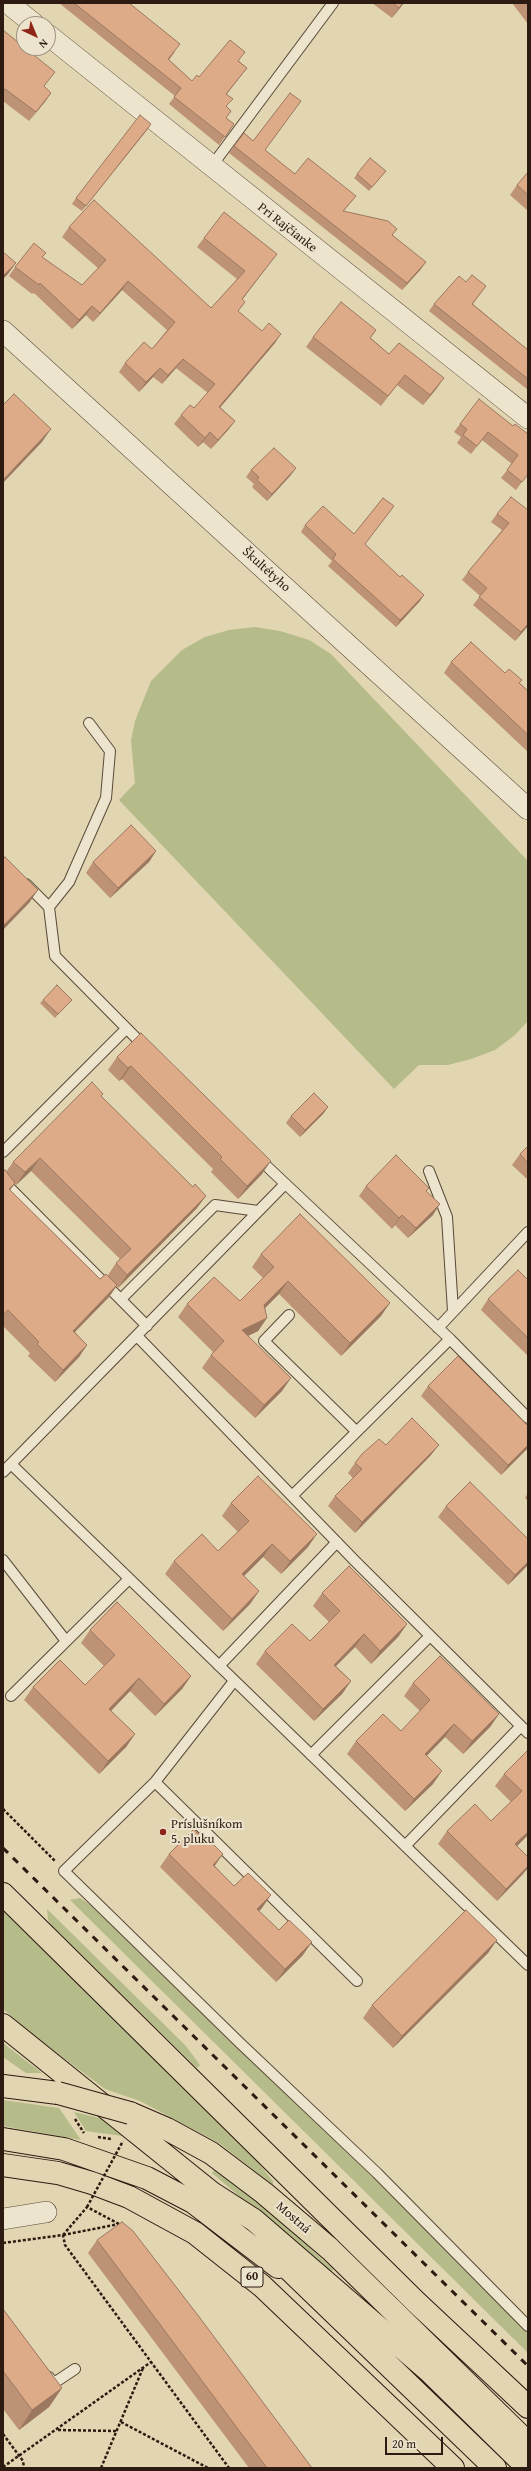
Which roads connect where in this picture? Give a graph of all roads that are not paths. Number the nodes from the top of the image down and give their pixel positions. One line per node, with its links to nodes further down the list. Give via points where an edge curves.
1 (8, 3): 3 (street)
2 (333, 3): 5 (lane)
3 (24, 16)
4 (56, 42): 5 (street, Pri Rajčianke)
5 (210, 167): 7 (street, Pri Rajčianke)
6 (3, 331): 9 (street, Škultétyho)
7 (528, 418)
8 (89, 724): 11 (lane, via 110,751 106,798 69,882)
9 (528, 810)
10 (18, 875): 11 (lane)
11 (48, 907): 12 (lane, via 55,956)
12 (126, 1029): 13 (lane); 15 (lane)
13 (155, 1056)
14 (251, 1150): 18 (lane)
15 (3, 1152)
16 (430, 1171): 22 (lane, via 447,1217)
17 (3, 1181): 21 (lane)
18 (285, 1184): 19 (lane); 25 (lane)
19 (258, 1211): 21 (lane, via 215,1205); 24 (lane)
20 (528, 1232): 22 (lane)
21 (121, 1299): 24 (lane)
22 (453, 1311): 25 (lane)
23 (289, 1315): 29 (lane, via 264,1340)
24 (147, 1326): 26 (lane)
25 (438, 1328): 27 (lane)
26 (137, 1336): 30 (lane); 32 (lane)
27 (450, 1339): 28 (lane); 29 (lane)
28 (528, 1418)
29 (356, 1431): 32 (lane)
30 (11, 1464): 31 (lane); 35 (lane)
31 (3, 1472)
32 (293, 1494): 33 (lane)
33 (337, 1542): 36 (lane); 38 (lane)
34 (3, 1560): 37 (lane)
35 (129, 1580): 37 (lane); 38 (lane)
36 (430, 1636): 41 (lane); 42 (lane)
37 (66, 1640): 40 (lane)
38 (219, 1666): 39 (lane)
39 (234, 1681): 42 (lane); 43 (lane)
40 (11, 1696)
41 (525, 1730): 44 (lane)
42 (311, 1755): 44 (lane)
43 (155, 1782): 47 (lane); 58 (lane, via 64,1871 240,2044 378,2173)
44 (405, 1846): 46 (lane)
45 (3, 1894): 55 (main road, via 30,1916)
46 (528, 1965)
47 (357, 1981)
48 (3, 2025): 52 (main road)
49 (3, 2086): 57 (main road, Mostná, bridge, via 58,2093 130,2113 186,2140 238,2172 330,2249)
50 (3, 2139): 56 (main road, via 64,2149 147,2178 193,2202)
51 (3, 2165): 64 (main road, 60, via 58,2173 92,2183 129,2197 195,2233 262,2286)
52 (212, 2193): 56 (main road); 66 (main road, via 254,2220 429,2370)
53 (46, 2212): 54 (street)
54 (3, 2219)
55 (350, 2236): 57 (main road); 60 (main road)
56 (310, 2292): 65 (main road)
57 (399, 2316): 60 (main road); 63 (main road, Mostná)
58 (528, 2326)
59 (40, 2365): 61 (lane, via 54,2383)
60 (484, 2365): 62 (main road)
61 (75, 2369)
62 (528, 2406)
63 (528, 2443)
64 (453, 2468)
65 (495, 2468)
66 (528, 2468)

